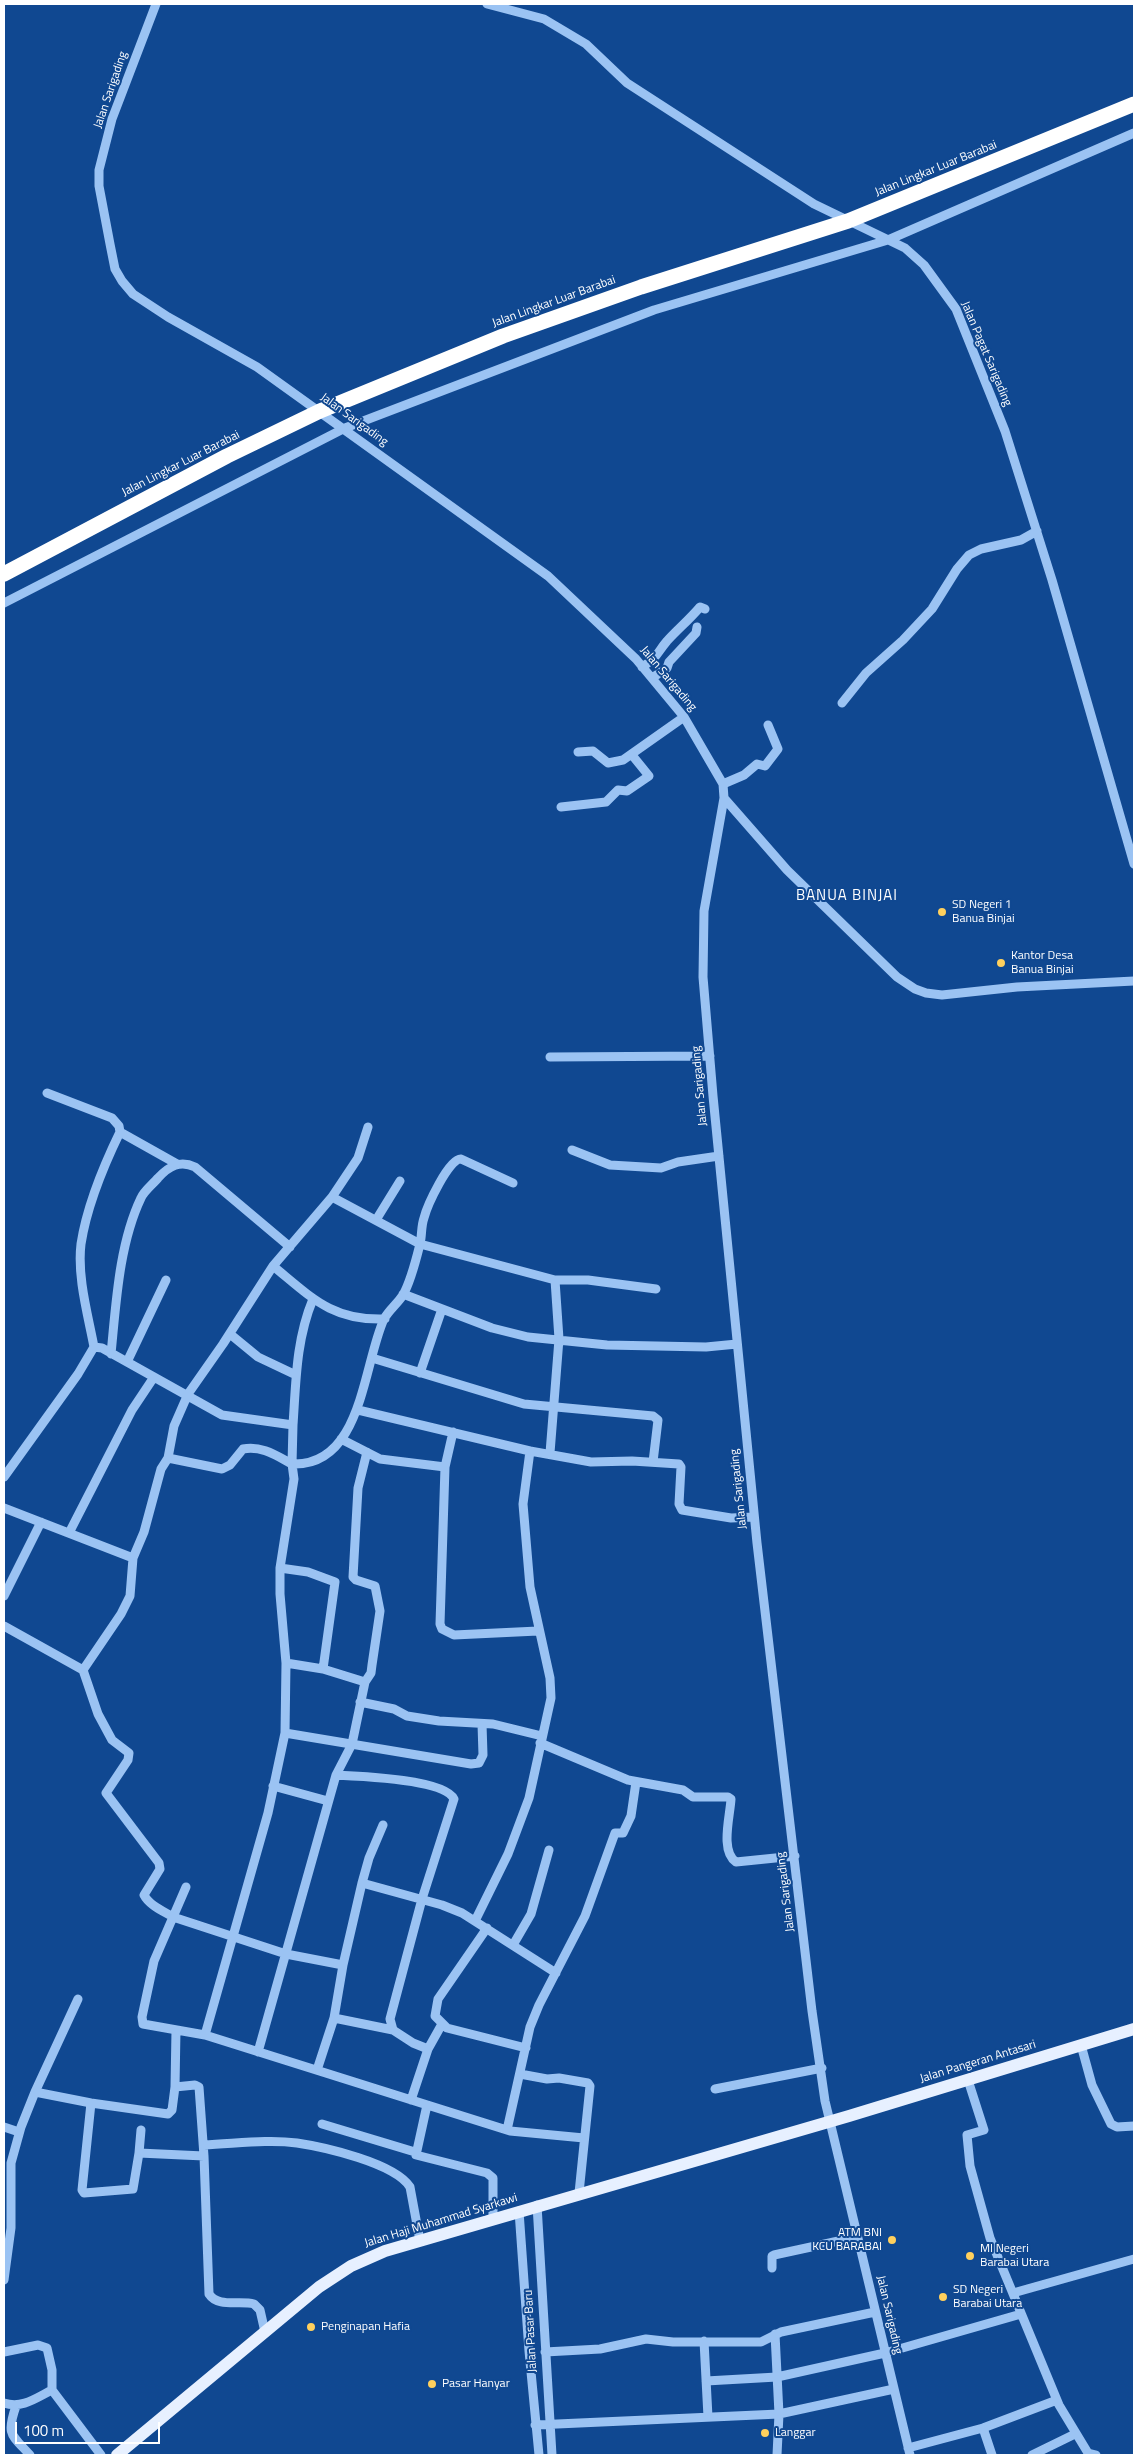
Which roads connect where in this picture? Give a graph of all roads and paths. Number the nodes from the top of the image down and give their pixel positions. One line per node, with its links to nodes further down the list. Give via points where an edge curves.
1 (156, 4): 7 (street, Jalan Sarigading, via 112,119 99,170 99,186 115,269 133,294 168,318 257,367)
2 (487, 4): 5 (street, Jalan Pagat Sarigading, via 544,19 586,44 628,83 814,204)
3 (1134, 104): 5 (highway, Jalan Lingkar Luar Barabai)
4 (1134, 133): 6 (street)
5 (848, 221): 6 (street, Jalan Pagat Sarigading); 7 (highway, Jalan Lingkar Luar Barabai, via 641,287 503,336)
6 (888, 240): 8 (street, via 654,310); 9 (street, Jalan Pagat Sarigading, via 905,248 924,265 956,309 1005,431)
7 (320, 411): 8 (street, Jalan Sarigading); 10 (highway, Jalan Lingkar Luar Barabai, via 218,460)
8 (345, 428): 11 (street); 14 (street, Jalan Sarigading, via 548,576)
9 (1037, 532): 16 (street, via 969,555 932,609 866,673); 24 (street, Jalan Pagat Sarigading)
10 (4, 574)
11 (4, 603)
12 (705, 609): 14 (street, via 701,606 666,642 657,658)
13 (697, 626): 15 (street, via 696,633 667,668)
14 (642, 667): 15 (street, Jalan Sarigading)
15 (652, 678): 17 (street, Jalan Sarigading)
16 (842, 703)
17 (684, 716): 20 (street); 21 (street, Jalan Sarigading)
18 (768, 725): 21 (street, via 778,748 765,766 757,764 744,775)
19 (578, 752): 20 (street, via 593,750 608,763)
20 (632, 755): 23 (street, via 649,776 627,791 618,790 606,802)
21 (722, 784): 22 (street, Jalan Sarigading)
22 (724, 798): 25 (street, via 787,870 897,977 915,989 942,995 1017,987); 26 (street, Jalan Sarigading, via 704,911 703,977)
23 (561, 807)
24 (1134, 864)
25 (1134, 981)
26 (710, 1056): 27 (street); 32 (street, Jalan Sarigading)
27 (550, 1057)
28 (47, 1094): 30 (street, via 112,1118)
29 (368, 1127): 36 (street, via 358,1158)
30 (120, 1132): 33 (street); 51 (street, via 92,1199 81,1245 82,1279)
31 (572, 1150): 32 (street, via 610,1165 661,1168)
32 (719, 1156): 50 (street, Jalan Sarigading)
33 (177, 1164): 39 (street, via 195,1167); 52 (street, via 164,1171 141,1196 138,1204 118,1283)
34 (400, 1181): 37 (street)
35 (512, 1183): 38 (street, via 491,1171 457,1159 439,1183 424,1217)
36 (332, 1197): 37 (street); 39 (street)
37 (376, 1220): 38 (street)
38 (420, 1244): 42 (street); 44 (street)
39 (290, 1247): 40 (street)
40 (272, 1266): 45 (street); 48 (street)
41 (166, 1280): 54 (street)
42 (555, 1280): 43 (street, via 588,1280); 49 (street)
43 (656, 1289)
44 (403, 1294): 46 (street); 47 (street)
45 (313, 1299): 47 (street, via 338,1314 367,1319); 56 (street, via 303,1324)
46 (442, 1309): 49 (street, via 492,1328 528,1337); 55 (street)
47 (385, 1318): 53 (street)
48 (230, 1334): 56 (street, via 258,1357); 58 (street)
49 (559, 1339): 50 (street, via 607,1345 706,1347); 59 (street)
50 (737, 1344): 73 (street, Jalan Sarigading)
51 (94, 1347): 52 (street); 71 (street)
52 (111, 1354): 54 (street)
53 (372, 1358): 55 (street); 60 (street)
54 (127, 1362): 57 (street)
55 (420, 1373): 59 (street, via 524,1404)
56 (296, 1375): 61 (street)
57 (154, 1376): 58 (street); 75 (street, via 132,1410)
58 (188, 1394): 61 (street, via 202,1406 222,1415); 67 (street, via 174,1426)
59 (553, 1406): 66 (street); 68 (street, via 656,1418)
60 (358, 1410): 62 (street); 63 (street)
61 (293, 1425): 69 (street)
62 (453, 1432): 64 (street); 70 (street)
63 (340, 1439): 65 (street); 69 (street, via 318,1462)
64 (530, 1451): 66 (street); 80 (street, via 522,1504)
65 (367, 1452): 70 (street, via 380,1458); 84 (street, via 358,1488 353,1577 375,1586 380,1611 371,1673)
66 (550, 1453): 68 (street, via 590,1462)
67 (168, 1458): 69 (street, via 222,1469 230,1465 243,1449 252,1449 270,1452); 76 (street, via 161,1469 144,1532)
68 (653, 1462): 73 (street, via 681,1467 679,1504 682,1510 731,1518)
69 (292, 1464): 77 (street, via 294,1479)
70 (446, 1467): 80 (street, via 440,1586 442,1629 454,1635)
71 (4, 1477)
72 (4, 1508): 74 (street)
73 (754, 1517): 96 (street, Jalan Sarigading)
74 (41, 1522): 75 (street); 78 (street)
75 (69, 1533): 76 (street)
76 (133, 1558): 83 (street, via 130,1596 126,1605)
77 (280, 1568): 81 (street); 82 (street, via 308,1572 334,1582)
78 (4, 1596)
79 (4, 1626): 83 (street)
80 (538, 1631): 88 (street, via 550,1678 551,1698)
81 (286, 1663): 82 (street); 87 (street)
82 (323, 1669): 84 (street)
83 (83, 1670): 100 (street, via 98,1714 112,1740 129,1753 128,1760 106,1793 159,1863 160,1869 145,1892 147,1900)
84 (364, 1682): 85 (street)
85 (360, 1702): 86 (street, via 414,1717); 89 (street)
86 (482, 1724): 88 (street, via 494,1724); 89 (street, via 483,1755 479,1763)
87 (285, 1733): 89 (street); 92 (street)
88 (541, 1739): 91 (street, via 609,1773); 101 (street, via 529,1798 508,1854)
89 (352, 1744): 90 (street)
90 (336, 1775): 93 (street); 99 (street, via 373,1776 426,1785 453,1796)
91 (636, 1782): 96 (street, via 683,1790 693,1796 730,1798 728,1849 730,1858 736,1862); 107 (street, via 631,1816 623,1832 615,1833 585,1916)
92 (273, 1786): 93 (street); 103 (street)
93 (328, 1800): 105 (street)
94 (383, 1825): 97 (street)
95 (549, 1850): 104 (street, via 530,1914)
96 (795, 1856): 119 (street, Jalan Sarigading, via 812,2011)
97 (362, 1883): 99 (street); 106 (street)
98 (186, 1887): 100 (street)
99 (422, 1900): 101 (street, via 442,1905); 113 (street, via 390,2019)
100 (173, 1917): 103 (street); 112 (street, via 154,1961 142,2020 146,2026)
101 (475, 1921): 102 (street)
102 (487, 1928): 104 (street); 110 (street, via 438,1999 435,2016)
103 (233, 1938): 105 (street); 114 (street)
104 (512, 1945): 107 (street)
105 (286, 1954): 106 (street); 118 (street)
106 (343, 1965): 109 (street)
107 (556, 1973): 116 (street, via 539,2005)
108 (78, 1999): 125 (street)
109 (334, 2018): 113 (street); 120 (street)
110 (442, 2024): 116 (street); 117 (street)
111 (1134, 2029): 115 (main road, Jalan Pangeran Antasari)
112 (176, 2030): 114 (street); 123 (street)
113 (393, 2030): 117 (street)
114 (205, 2036): 118 (street)
115 (1081, 2045): 122 (main road, Jalan Pangeran Antasari); 131 (street, via 1092,2086 1111,2124)
116 (526, 2048): 121 (street)
117 (428, 2049): 126 (street)
118 (258, 2052): 120 (street)
119 (822, 2068): 124 (street); 129 (street, Jalan Sarigading)
120 (317, 2070): 126 (street)
121 (520, 2074): 134 (street); 136 (street, via 546,2080 559,2078 588,2082)
122 (968, 2080): 129 (main road, Jalan Pangeran Antasari); 151 (street, via 984,2130 967,2135 970,2166 990,2238)
123 (175, 2087): 127 (street, via 172,2110 168,2114); 137 (street, via 199,2087)
124 (715, 2089)
125 (35, 2092): 127 (street); 135 (street)
126 (411, 2100): 128 (street)
127 (91, 2103): 139 (street, via 84,2193 133,2189)
128 (427, 2105): 134 (street); 138 (street)
129 (830, 2122): 141 (main road, Jalan Haji Muhammad Syarkawi); 146 (street, Jalan Sarigading)
130 (322, 2124): 138 (street)
131 (1134, 2126)
132 (4, 2127): 135 (street)
133 (141, 2130): 139 (street)
134 (507, 2130): 136 (street)
135 (19, 2132): 145 (street, via 11,2163)
136 (584, 2138): 141 (street)
137 (204, 2145): 140 (street); 147 (street, via 296,2143 331,2150 393,2171 410,2187)
138 (415, 2152): 144 (street, via 416,2155 487,2173 492,2178)
139 (138, 2153): 140 (street)
140 (204, 2156): 156 (street, via 210,2294 212,2299 220,2302 254,2304 260,2310)
141 (579, 2193): 142 (main road, Jalan Haji Muhammad Syarkawi)
142 (536, 2205): 143 (main road, Jalan Haji Muhammad Syarkawi); 154 (street, Jalan Pasar Baru)
143 (519, 2212): 144 (main road, Jalan Haji Muhammad Syarkawi); 155 (street, Jalan Pasar Baru)
144 (493, 2220): 147 (main road, Jalan Haji Muhammad Syarkawi)
145 (7, 2227): 150 (street)
146 (857, 2237): 149 (street, via 774,2255); 152 (street, Jalan Sarigading)
147 (420, 2241): 156 (main road, Jalan Haji Muhammad Syarkawi, via 385,2251 351,2266 319,2287)
148 (1134, 2259): 151 (street)
149 (772, 2268)
150 (4, 2280)
151 (1014, 2293): 153 (street)
152 (875, 2312): 157 (street); 161 (street, Jalan Sarigading)
153 (1021, 2314): 161 (street); 166 (street)
154 (543, 2328): 155 (street); 160 (street, Jalan Pasar Baru)
155 (527, 2331): 172 (street, Jalan Pasar Baru)
156 (265, 2332): 178 (main road, Jalan Haji Muhammad Syarkawi)
157 (775, 2334): 158 (street, via 761,2342); 162 (street)
158 (704, 2342): 160 (street, via 646,2339 600,2349); 163 (street)
159 (4, 2352): 164 (street, via 38,2345 47,2348)
160 (545, 2352): 171 (street, Jalan Pasar Baru)
161 (885, 2353): 162 (street); 165 (street, Jalan Sarigading)
162 (777, 2377): 163 (street); 169 (street)
163 (706, 2381): 170 (street)
164 (52, 2390): 168 (street); 177 (street)
165 (894, 2390): 169 (street); 175 (street, Jalan Sarigading)
166 (1057, 2400): 173 (street); 174 (street)
167 (4, 2403): 168 (street)
168 (16, 2406): 176 (street, via 10,2430)
169 (779, 2414): 170 (street); 181 (street)
170 (708, 2417): 171 (street)
171 (549, 2424): 172 (street); 180 (street, Jalan Pasar Baru)
172 (535, 2425): 179 (street, Jalan Pasar Baru)
173 (983, 2428): 175 (street); 182 (street)
174 (1075, 2434): 183 (street); 184 (street, via 1088,2453)
175 (909, 2452)
176 (30, 2455)
177 (101, 2455)
178 (117, 2455)
179 (539, 2455)
180 (552, 2455)
181 (777, 2455)
182 (992, 2455)
183 (1032, 2455)
184 (1096, 2455)

